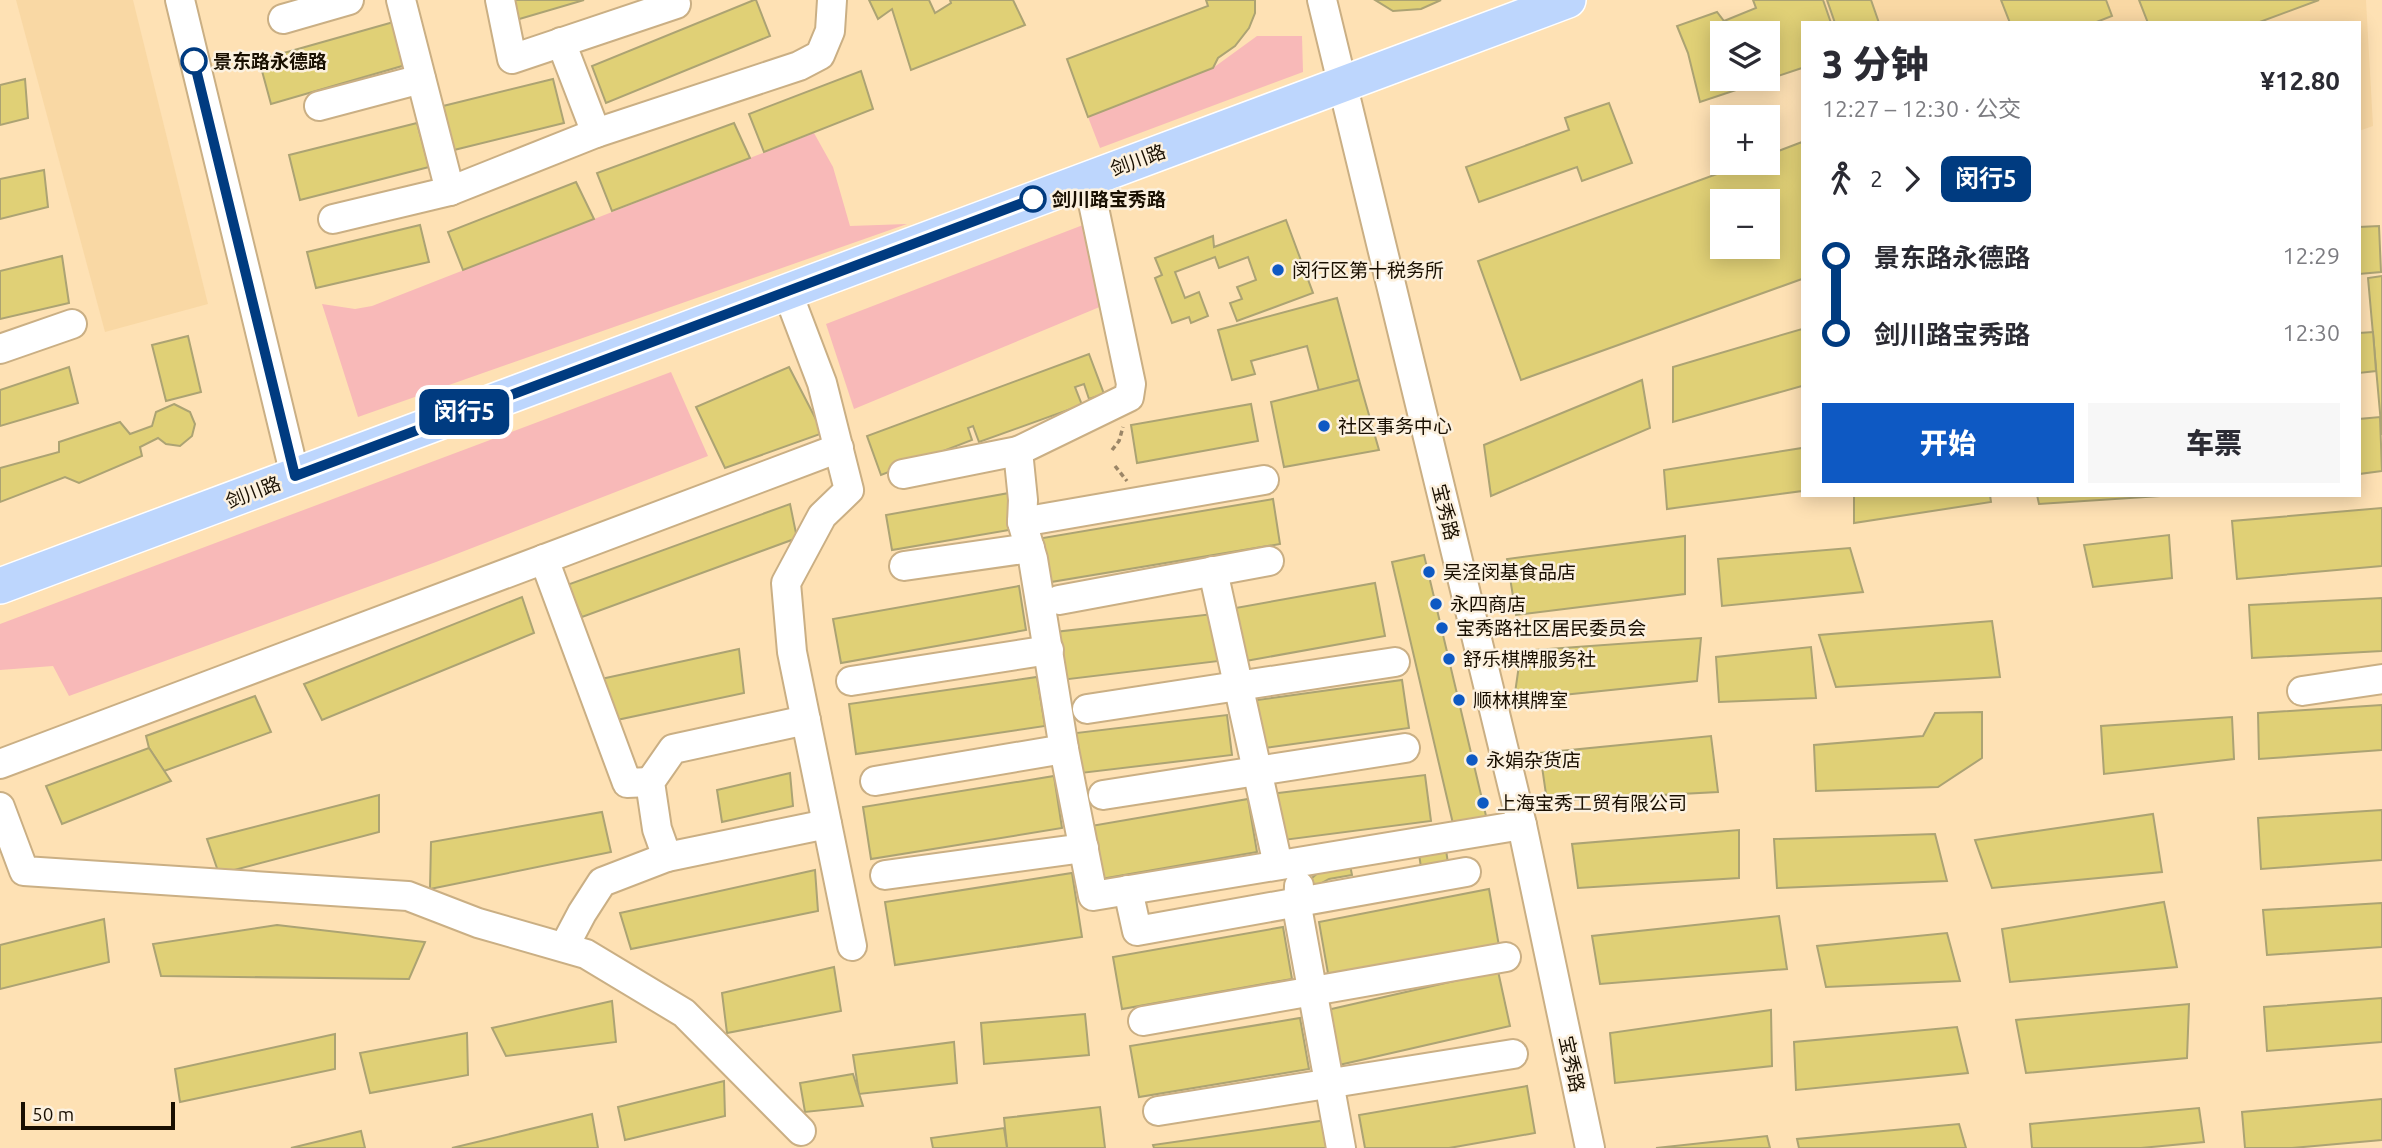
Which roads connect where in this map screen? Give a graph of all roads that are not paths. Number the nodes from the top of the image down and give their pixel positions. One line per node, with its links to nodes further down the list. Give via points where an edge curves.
1 (180, 0): 24 (street)
2 (349, 0): 9 (street)
3 (401, 0): 11 (street)
4 (500, 0): 10 (street, via 512,59)
5 (832, 0): 14 (street, via 830,31 820,55)
6 (1322, 0): 12 (street, 宝秀路)
7 (1567, 0): 12 (main road, 剑川路)
8 (676, 4): 10 (street)
9 (283, 19)
10 (561, 42): 14 (street)
11 (421, 79): 13 (street); 16 (street)
12 (1342, 83): 15 (main road, 剑川路); 50 (street, 宝秀路)
13 (319, 106)
14 (596, 133): 16 (street)
15 (1088, 179): 18 (main road, 剑川路); 22 (street, via 1131,384 1129,397)
16 (450, 191): 17 (street)
17 (333, 219)
18 (787, 292): 21 (street, via 822,383); 24 (main road, 剑川路)
19 (72, 324): 20 (street)
20 (0, 349)
21 (839, 448): 27 (street); 40 (street, via 849,490 822,516 786,583 792,652)
22 (1018, 451): 23 (street); 26 (street)
23 (903, 474)
24 (295, 476): 31 (main road, 剑川路)
25 (1264, 480): 26 (street)
26 (1026, 535): 29 (street); 33 (street)
27 (544, 559): 43 (street); 46 (street, via 627,783)
28 (1269, 561): 30 (street)
29 (904, 566)
30 (1213, 571): 32 (street); 37 (street)
31 (0, 586)
32 (1059, 600)
33 (1049, 650): 36 (street); 42 (street)
34 (1395, 662): 37 (street)
35 (2382, 679): 38 (street)
36 (851, 681)
37 (1240, 685): 39 (street); 44 (street)
38 (2302, 691)
39 (1087, 709)
40 (806, 720): 46 (street, via 673,749); 49 (street)
41 (1405, 748): 44 (street)
42 (1064, 749): 45 (street); 51 (street)
43 (0, 764)
44 (1259, 772): 47 (street); 54 (street)
45 (875, 780)
46 (650, 782): 52 (street, via 657,830)
47 (1103, 796)
48 (0, 807): 53 (street)
49 (827, 824): 52 (street); 59 (street)
50 (1522, 825): 54 (street); 69 (street, 宝秀路)
51 (1084, 848): 56 (street); 57 (street, via 1093,896)
52 (667, 857): 60 (street, via 603,883)
53 (9, 860): 60 (street, via 24,871 408,896 478,923)
54 (1287, 864): 57 (street); 58 (street)
55 (1466, 872): 58 (street)
56 (885, 875)
57 (1128, 890): 58 (street, via 1137,931)
58 (1299, 902): 62 (street)
59 (852, 946)
60 (564, 947): 67 (street, via 586,954 684,1013)
61 (1506, 957): 62 (street)
62 (1313, 991): 63 (street); 65 (street)
63 (1143, 1021)
64 (1513, 1054): 65 (street)
65 (1330, 1084): 66 (street); 68 (street)
66 (1158, 1111)
67 (801, 1131)
68 (1341, 1148)
69 (1590, 1148)

